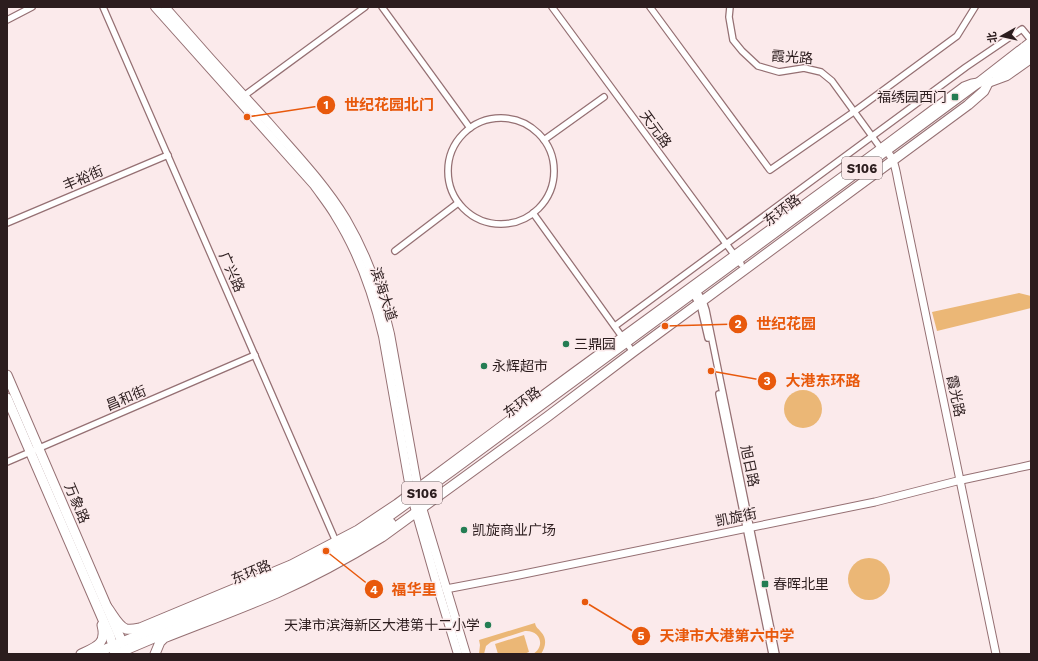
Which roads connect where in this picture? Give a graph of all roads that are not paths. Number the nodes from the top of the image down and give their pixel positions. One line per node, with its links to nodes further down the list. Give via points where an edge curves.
1 (32, 7): 11 (street)
2 (103, 7): 22 (street, 广兴路)
3 (155, 7): 17 (main road, 滨海大道)
4 (165, 7): 17 (main road, 滨海大道)
5 (365, 7): 17 (street)
6 (382, 7): 19 (street)
7 (552, 7): 27 (street, 天元路)
8 (650, 7): 18 (street, via 770,170)
9 (730, 7): 18 (street, 霞光路, via 733,40 758,66 779,72 804,68 821,72 832,81)
10 (975, 7): 18 (street, via 957,36)
11 (7, 20)
12 (1031, 41): 20 (street, via 1022,29); 23 (main road, 东环路 / S106)
13 (1031, 50): 15 (main road, 东环路 / S106)
14 (1031, 59): 15 (main road, via 1007,76)
15 (988, 83): 23 (main road, 东环路 / S106)
16 (604, 97): 21 (street)
17 (241, 98): 41 (main road, 滨海大道, via 307,166 346,219 365,255 390,334)
18 (855, 111): 20 (street, 霞光路)
19 (470, 128): 21 (street, via 484,120 501,118 517,121 532,128); 24 (street, via 458,140 450,155 448,172 451,188)
20 (872, 136): 23 (street, 霞光路); 27 (street)
21 (544, 140): 25 (street, via 552,157 554,175 549,193)
22 (168, 155): 26 (street, 丰裕街); 33 (street, 广兴路)
23 (887, 156): 29 (main road, 东环路 / S106); 30 (main road); 40 (street, 霞光路, via 898,190)
24 (458, 203): 25 (street, via 472,216 488,223 507,224 524,219); 28 (street)
25 (533, 213): 31 (street)
26 (7, 223)
27 (727, 244): 29 (street, 天元路); 31 (street)
28 (396, 251)
29 (738, 260): 30 (main road, 东环路 / S106)
30 (696, 295): 32 (main road, 东环路 / S106); 42 (street, 旭日路, via 702,312)
31 (615, 326): 32 (street)
32 (628, 345): 41 (main road, 东环路 / S106)
33 (255, 356): 36 (street, 昌和街); 43 (street, 广兴路)
34 (7, 375): 36 (main road, 万象路)
35 (7, 398): 36 (main road, 万象路)
36 (34, 450): 37 (street, 昌和街); 45 (main road, 万象路)
37 (7, 462)
38 (1031, 465): 40 (street, 凯旋街)
39 (1031, 470): 40 (street, 凯旋街)
40 (959, 483): 42 (street, 凯旋街); 56 (street, 霞光路); 57 (street, 霞光路)
41 (417, 500): 43 (main road, 东环路 / S106, via 374,527); 44 (main road, 滨海大道); 46 (main road, 东环路 / S106, via 350,550 309,571); 51 (main road, via 382,537 362,550 277,593 164,638); 52 (main road, 滨海大道)
42 (749, 529): 44 (street, 凯旋街); 54 (street, 旭日路); 55 (street, 旭日路)
43 (337, 545): 45 (main road, via 140,628 124,628); 47 (main road, 东环路 / S106, via 306,565)
44 (447, 591): 53 (main road, 滨海大道)
45 (103, 608): 47 (main road, 万象路); 48 (main road, via 102,641)
46 (159, 635): 47 (main road, 东环路 / S106); 50 (main road)
47 (120, 650): 49 (main road, S106)
48 (81, 654)
49 (94, 654)
50 (149, 654)
51 (156, 654)
52 (458, 654)
53 (466, 654)
54 (772, 654)
55 (776, 654)
56 (993, 654)
57 (996, 654)

